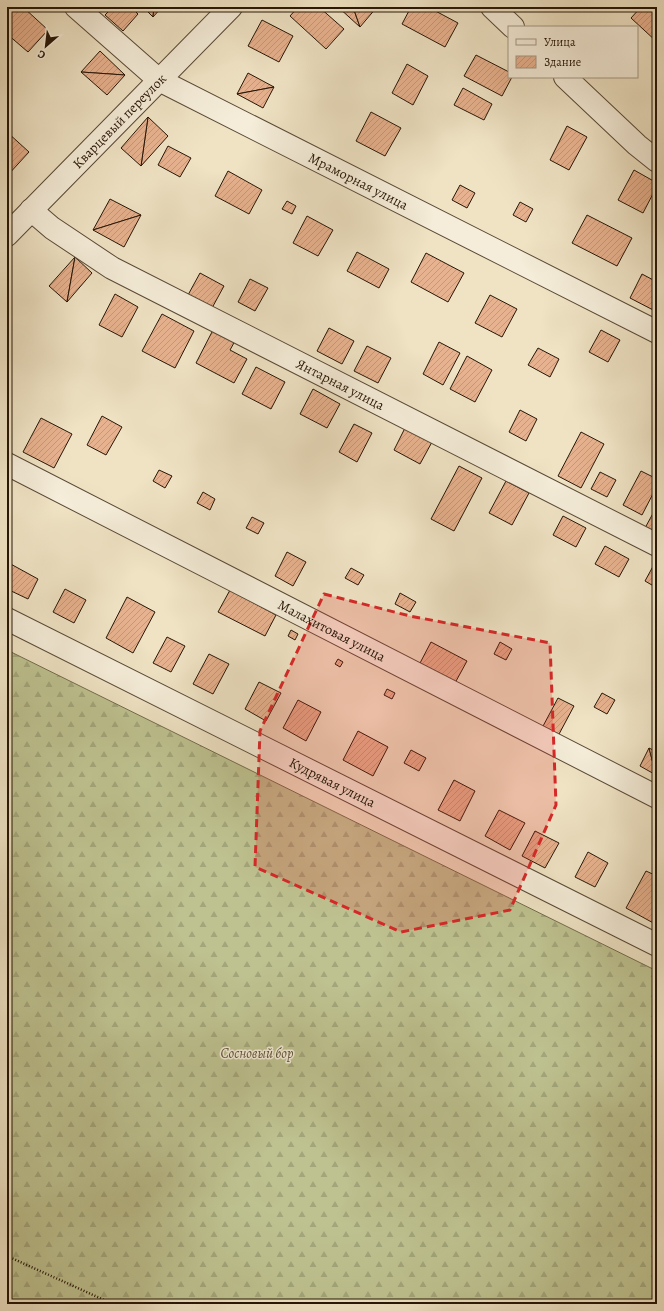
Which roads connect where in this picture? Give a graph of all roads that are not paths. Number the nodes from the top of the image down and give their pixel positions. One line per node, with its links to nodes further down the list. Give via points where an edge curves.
1 (76, 7): 6 (street, Мраморная улица)
2 (232, 7): 6 (street, Кварцевый переулок)
3 (492, 7): 4 (street)
4 (512, 26)
5 (566, 78): 7 (street)
6 (159, 80): 8 (street, Кварцевый переулок); 9 (street, Мраморная улица)
7 (657, 161)
8 (15, 222): 11 (street, Янтарная улица, via 52,228 112,268)
9 (657, 332)
10 (7, 464): 13 (street, Малахитовая улица)
11 (657, 546)
12 (7, 619): 14 (street, Кудрявая улица)
13 (655, 792)
14 (657, 945)

